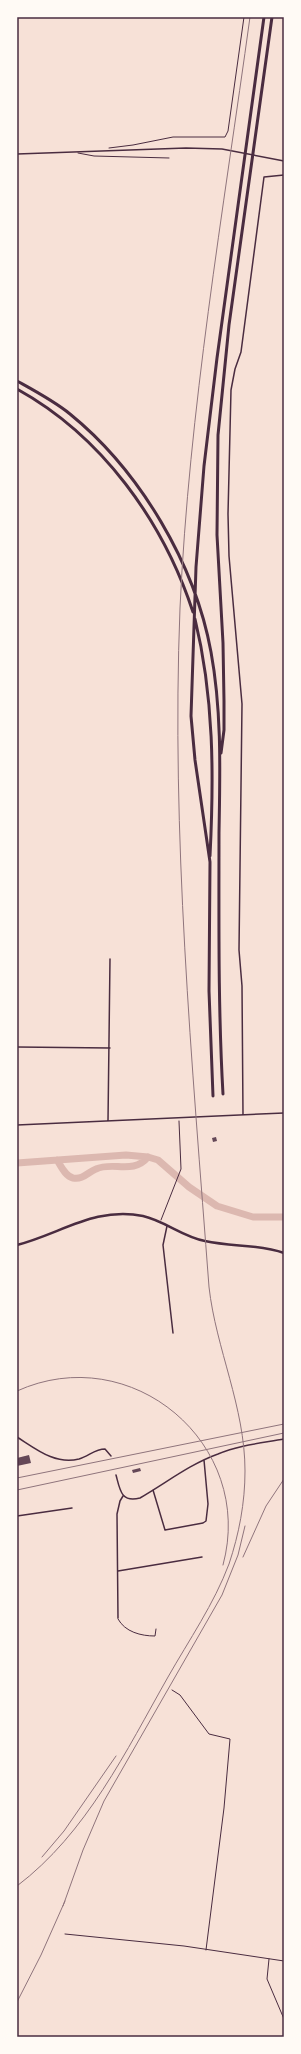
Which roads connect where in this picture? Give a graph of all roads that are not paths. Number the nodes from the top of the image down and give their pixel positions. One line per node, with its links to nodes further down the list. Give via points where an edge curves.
1 (264, 17): 11 (highway, via 217,358 204,466 196,567 190,695 192,737)
2 (272, 17): 10 (highway, via 228,333 218,435 216,528 224,701)
3 (78, 152): 4 (street); 5 (lane, via 94,156); 6 (street, via 186,148 222,150)
4 (17, 154)
5 (169, 158)
6 (284, 161)
7 (284, 175): 18 (street, via 264,176 241,352 235,369 228,470 229,556 242,704 239,950 242,986)
8 (17, 381): 10 (highway, via 70,414 99,440 151,506 169,536 199,606 210,650 218,704)
9 (17, 389): 11 (highway, via 65,421 120,478 145,511 181,578 203,651 208,691 212,752)
10 (220, 763): 15 (highway, via 218,984)
11 (210, 862): 16 (highway, via 209,991)
12 (110, 959): 14 (street)
13 (17, 1047): 14 (street)
14 (110, 1048): 19 (street)
15 (223, 1094)
16 (214, 1096)
17 (284, 1113): 18 (street)
18 (243, 1114): 19 (street)
19 (108, 1122): 20 (street)
20 (17, 1125)
21 (167, 1226): 22 (main road, via 144,1216 116,1214 90,1218 39,1239); 23 (main road, via 206,1242 266,1248); 24 (street, via 163,1245)
22 (17, 1245)
23 (284, 1253)
24 (173, 1333)
25 (17, 1437): 27 (street, via 44,1455 55,1458 79,1459 98,1449 105,1449)
26 (284, 1439): 28 (street, via 238,1447)
27 (111, 1456)
28 (204, 1460): 30 (street); 30 (street, via 208,1504 206,1521 203,1523 165,1530)
29 (116, 1475): 31 (street)
30 (153, 1490): 31 (street, via 134,1500)
31 (124, 1496): 35 (street, via 117,1514)
32 (72, 1508): 33 (street)
33 (17, 1516)
34 (202, 1557): 35 (street)
35 (118, 1570): 36 (street)
36 (118, 1618): 37 (lane, via 122,1626 141,1636 155,1636)
37 (156, 1629)

